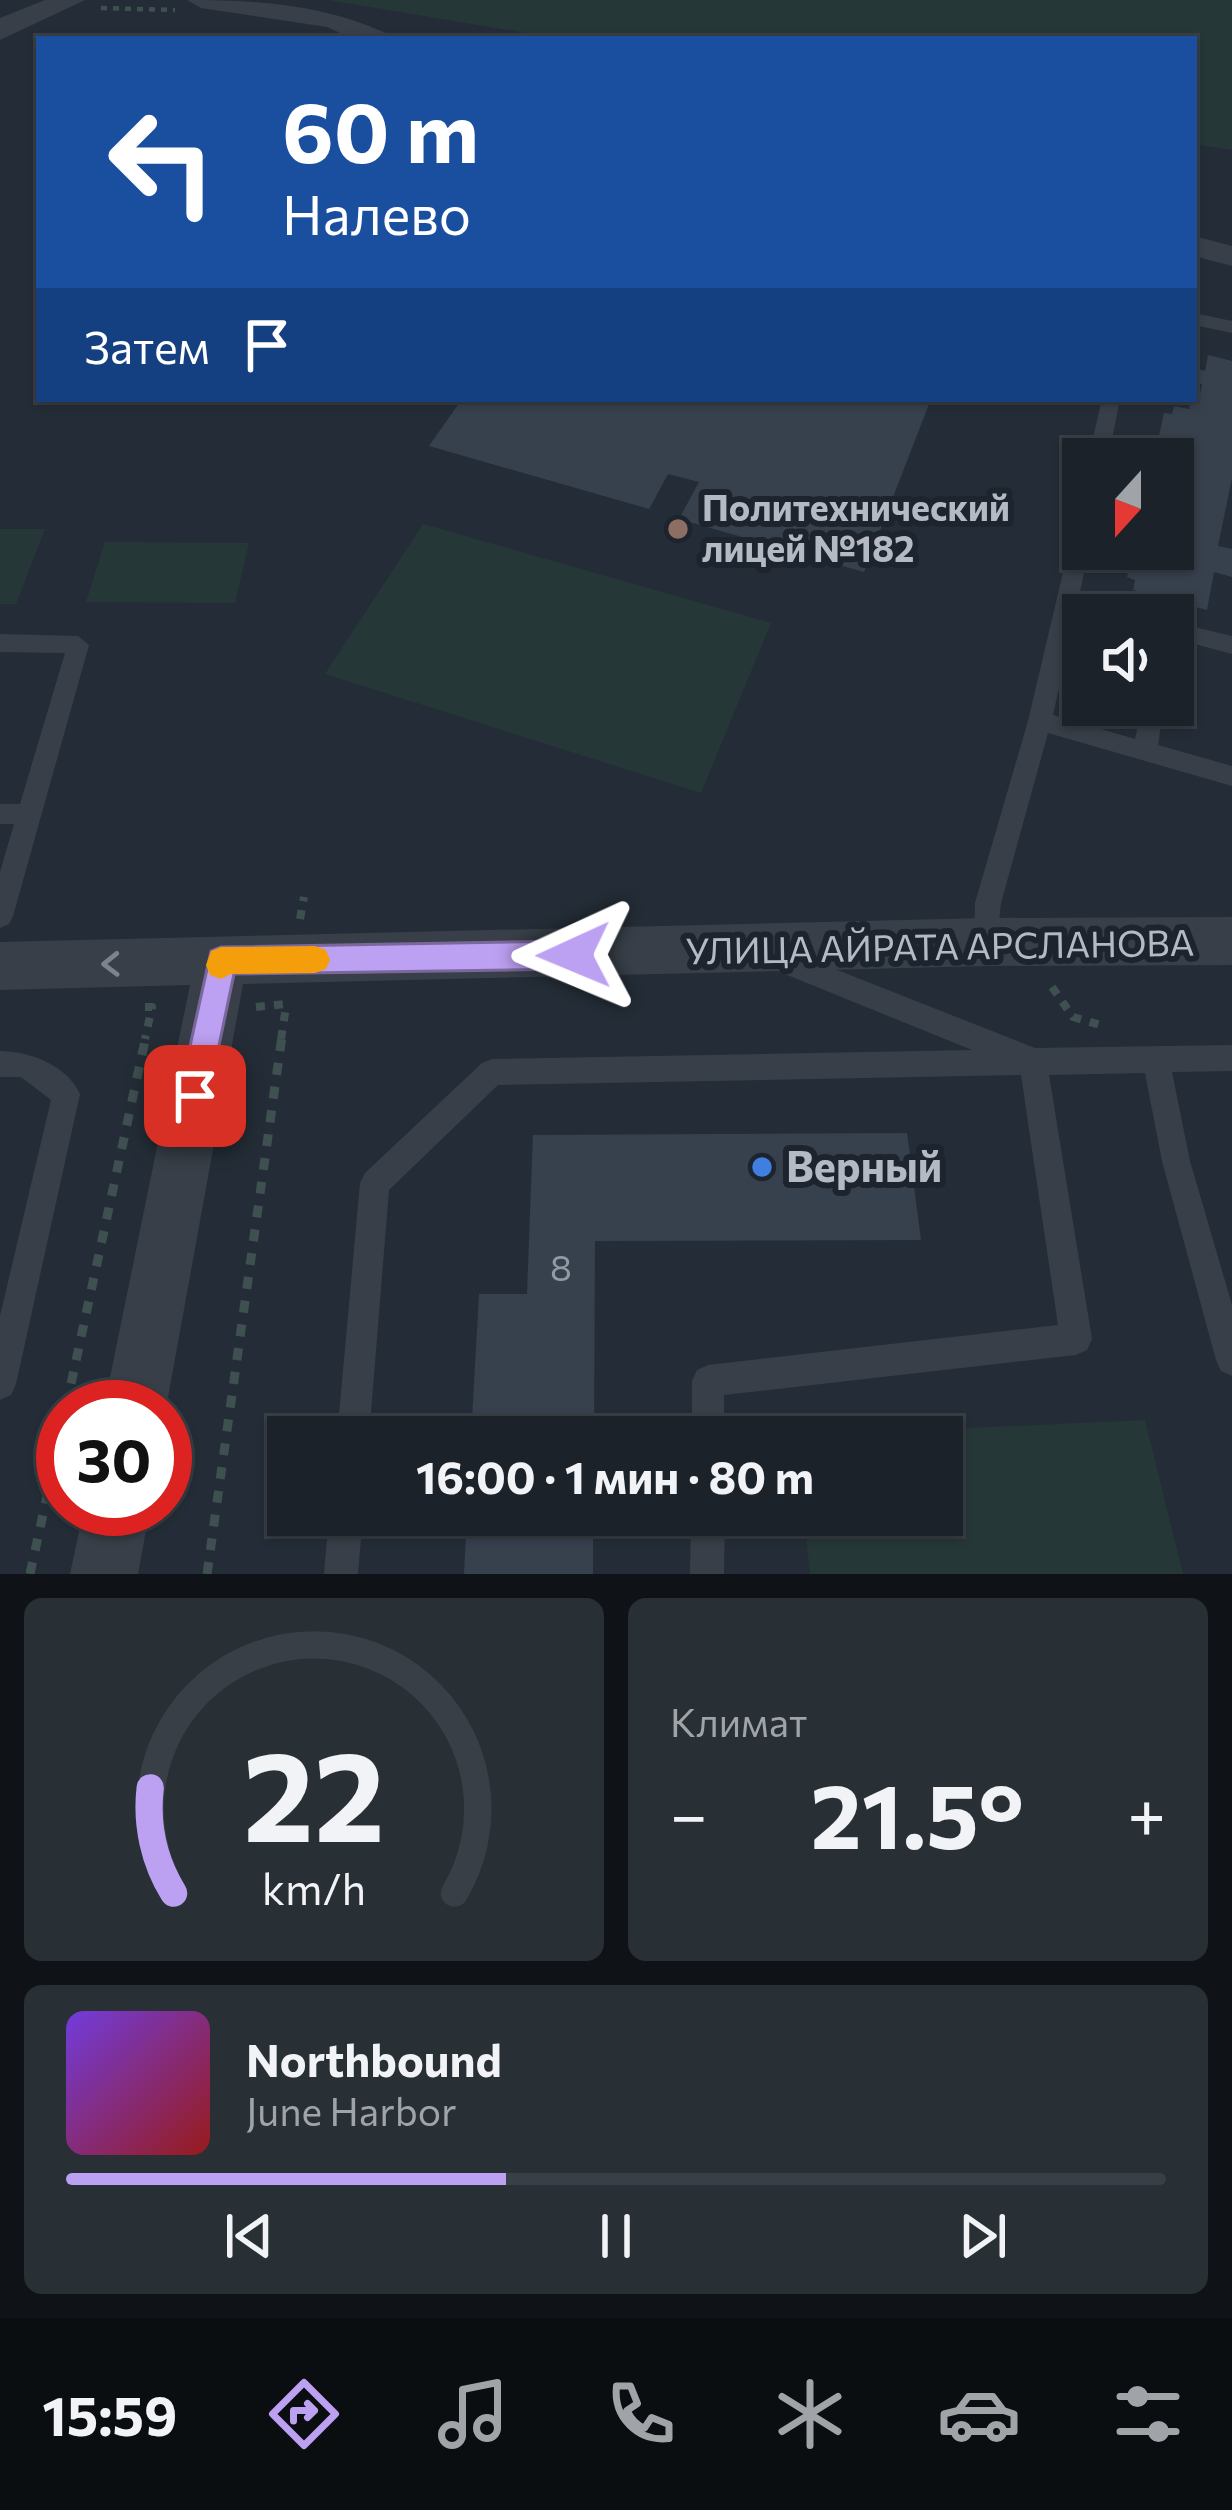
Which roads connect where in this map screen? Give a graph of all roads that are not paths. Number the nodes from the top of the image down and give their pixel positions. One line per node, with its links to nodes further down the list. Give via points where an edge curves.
1 (79, 5): 3 (street)
2 (194, 5): 4 (street, via 334,20)
3 (0, 31)
4 (369, 36)
5 (1197, 247): 6 (street)
6 (1232, 256)
7 (1197, 320): 8 (lane)
8 (1232, 327)
9 (1110, 402): 10 (lane)
10 (1103, 438)
11 (1062, 627): 15 (lane)
12 (1194, 636): 14 (lane)
13 (0, 643): 20 (lane, via 78,644)
14 (1232, 646)
15 (1040, 721): 17 (lane); 23 (lane, via 988,903)
16 (1149, 726): 17 (lane)
17 (1145, 751): 18 (lane)
18 (1232, 776)
19 (0, 814): 20 (lane)
20 (30, 814): 21 (lane)
21 (0, 916)
22 (1232, 941): 23 (street, УЛИЦА АЙРАТА АРСЛАНОВА)
23 (987, 943): 24 (street, УЛИЦА АЙРАТА АРСЛАНОВА)
24 (760, 951): 25 (street, УЛИЦА АЙРАТА АРСЛАНОВА); 29 (lane)
25 (221, 961): 26 (street, УЛИЦА АЙРАТА АРСЛАНОВА, one-way to 26); 33 (street)
26 (0, 966)
27 (1232, 1058): 28 (lane)
28 (1156, 1059): 29 (lane); 31 (lane, via 1176,1161)
29 (1033, 1061): 35 (lane, via 492,1072 375,1184); 36 (lane, via 1076,1339 708,1381)
30 (0, 1064): 34 (lane, via 25,1064 66,1094)
31 (1225, 1311): 32 (lane)
32 (1232, 1360)
33 (141, 1380)
34 (0, 1384)
35 (355, 1416)
36 (708, 1416)
37 (112, 1536): 40 (street)
38 (344, 1536): 41 (lane)
39 (707, 1536): 42 (lane)
40 (104, 1574)
41 (341, 1574)
42 (707, 1574)

